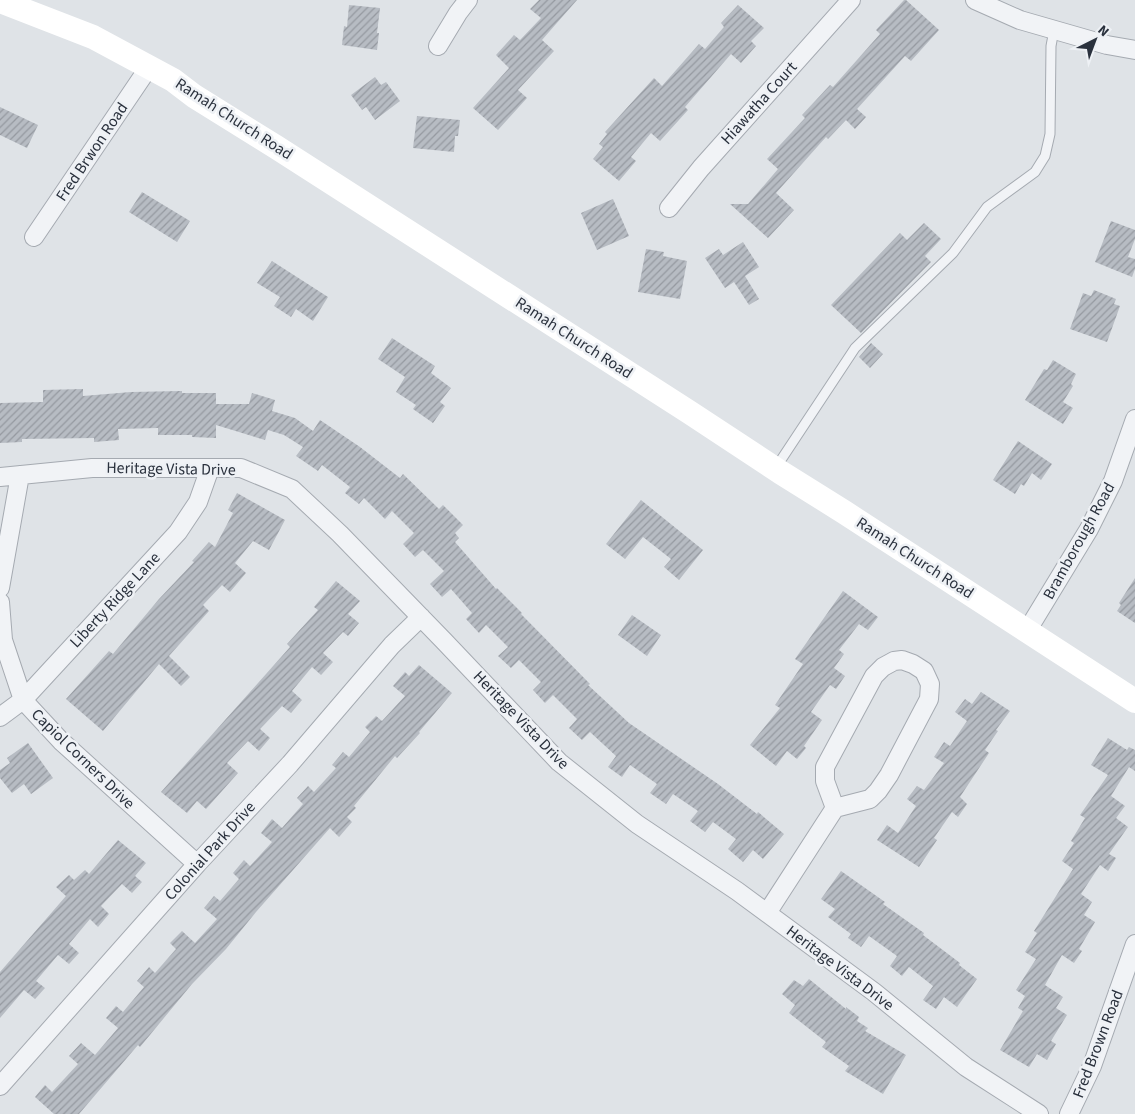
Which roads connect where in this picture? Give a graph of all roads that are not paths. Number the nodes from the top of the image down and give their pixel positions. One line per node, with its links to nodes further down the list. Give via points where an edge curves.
1 (468, 0): 6 (street)
2 (851, 0): 9 (street, Hiawatha Court)
3 (975, 0): 5 (street, via 1020,20)
4 (0, 1): 8 (main road, Ramah Church Road, via 93,37)
5 (1054, 30): 7 (street); 13 (lane, via 1050,134 1045,156 1035,172 987,207 953,253 855,348)
6 (438, 46)
7 (1135, 50)
8 (149, 67): 10 (street, Fred Brwon Road); 13 (main road, Ramah Church Road)
9 (669, 208)
10 (34, 237)
11 (1135, 419): 19 (street, Bramborough Road, via 1113,481 1089,529)
12 (210, 468): 14 (street, Heritage Vista Drive, via 92,468); 18 (street, Heritage Vista Drive, via 240,468 292,489); 20 (street, Liberty Ridge Lane, via 198,502 178,532)
13 (775, 469): 19 (main road, Ramah Church Road)
14 (20, 475): 15 (street, Heritage Vista Drive); 16 (street)
15 (0, 477)
16 (0, 588)
17 (0, 602): 20 (street, Capiol Corners Drive, via 3,640)
18 (421, 617): 24 (street, Colonial Park Drive, via 392,645 290,764); 25 (street, Heritage Vista Drive, via 559,762 637,824)
19 (1027, 631): 21 (main road, Ramah Church Road)
20 (23, 700): 22 (street, Liberty Ridge Lane); 24 (street, Capiol Corners Drive, via 61,741)
21 (1135, 701)
22 (0, 717)
23 (835, 808): 23 (street, via 870,799 889,775 929,699 930,684 924,671 913,664 894,661 874,676 825,767 825,781); 25 (street)
24 (196, 864): 27 (street, Colonial Park Drive)
25 (767, 913): 28 (street, Heritage Vista Drive, via 874,992 966,1067)
26 (1135, 944): 29 (street, Fred Brown Road, via 1092,1066)
27 (0, 1086)
28 (1039, 1114)
29 (1069, 1114)

